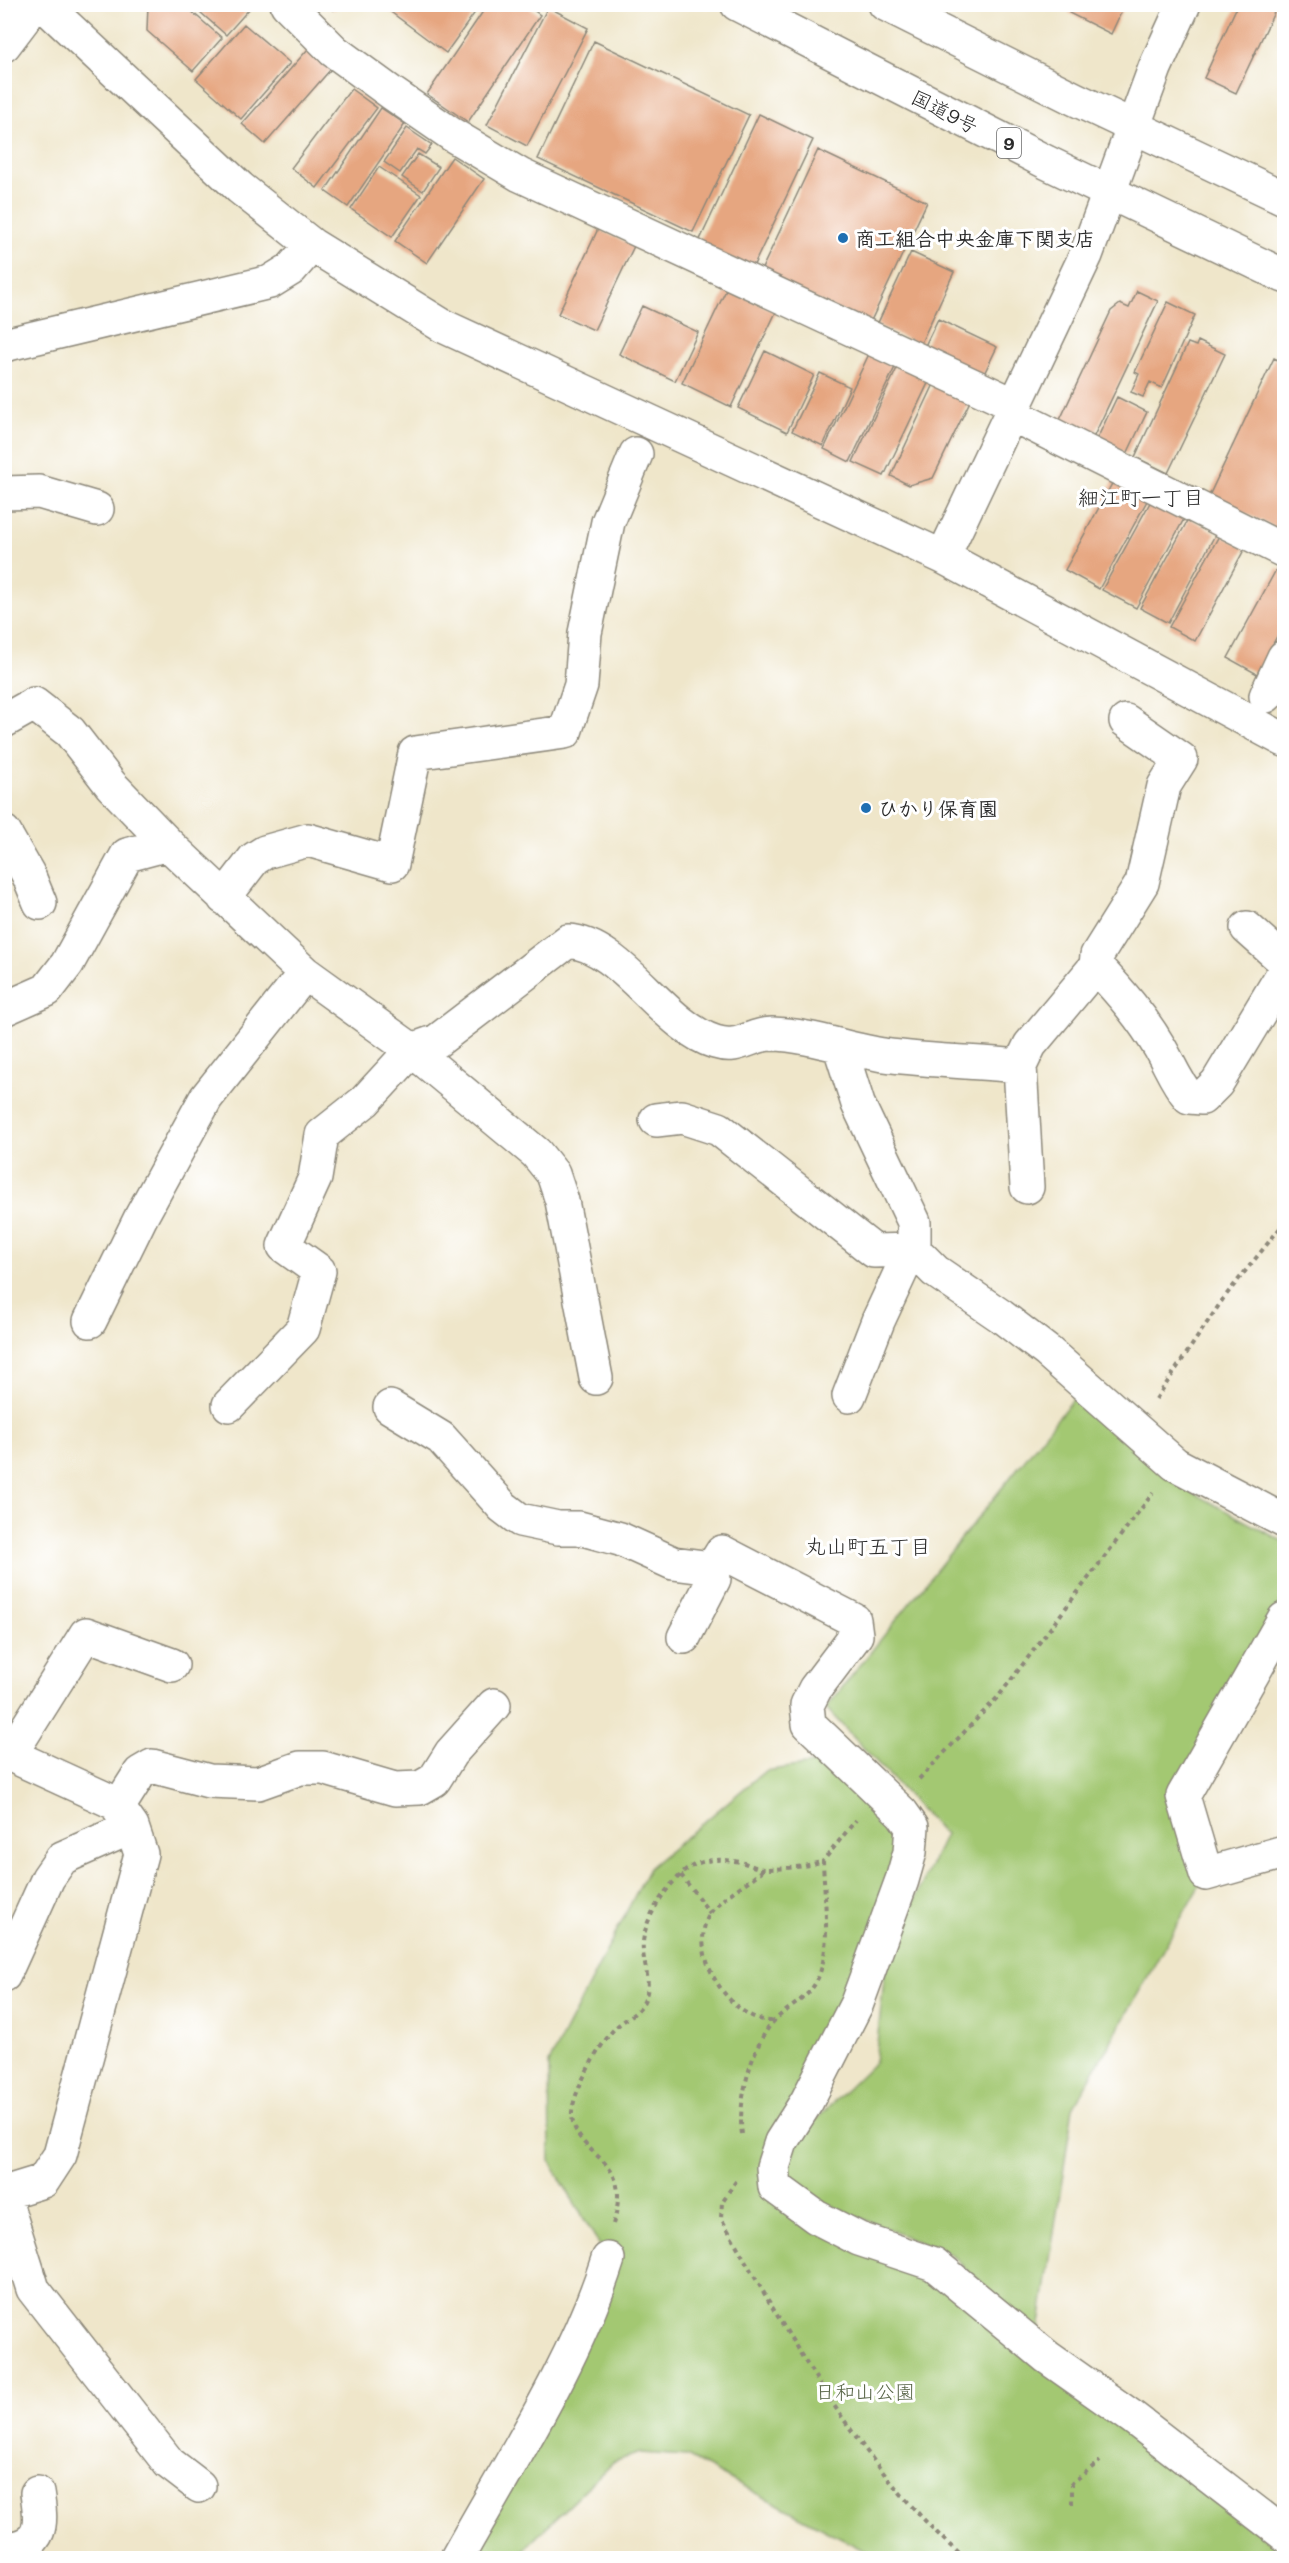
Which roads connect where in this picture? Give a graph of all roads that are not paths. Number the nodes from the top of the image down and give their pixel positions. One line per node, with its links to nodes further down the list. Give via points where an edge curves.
1 (35, 4): 7 (main road)
2 (43, 4): 11 (main road, via 240,188)
3 (287, 4): 14 (main road, via 334,51 376,82 520,175)
4 (736, 4): 9 (main road, 国道9号 / 9)
5 (885, 4): 8 (main road)
6 (1184, 4): 8 (main road, via 1155,68)
7 (4, 45)
8 (1136, 126): 9 (main road); 10 (main road)
9 (1110, 193): 12 (main road, 国道9号 / 9); 14 (main road, via 1086,255)
10 (1284, 198)
11 (312, 245): 13 (main road, via 291,269 270,282); 19 (main road, via 443,326)
12 (1284, 276)
13 (4, 345)
14 (1013, 410): 18 (main road); 19 (main road)
15 (636, 454): 27 (main road, via 608,522 585,633 581,685 565,732 415,753 392,864 308,840 254,859)
16 (4, 493): 17 (main road, via 39,492)
17 (97, 509)
18 (1284, 551)
19 (943, 557): 24 (main road)
20 (1284, 657): 21 (main road)
21 (1266, 696)
22 (4, 721): 26 (main road, via 34,705 52,718 70,732 111,785)
23 (1126, 721): 31 (main road, via 1180,759 1164,786 1142,883 1097,955)
24 (1284, 740)
25 (4, 832): 28 (main road)
26 (168, 844): 27 (main road); 34 (main road, via 127,855 67,964 47,990)
27 (224, 898): 33 (main road)
28 (40, 903)
29 (1248, 928): 30 (main road)
30 (1284, 961)
31 (1096, 966): 32 (main road, via 1131,1004 1160,1048 1177,1084 1189,1097 1202,1098 1217,1083); 37 (main road, via 1030,1045)
32 (1284, 972)
33 (305, 973): 36 (main road); 41 (main road, via 206,1098 141,1216)
34 (4, 1009)
35 (840, 1047): 36 (main road, via 769,1034 731,1046 714,1042 695,1034 585,942 568,941 437,1041); 37 (main road, via 885,1055); 40 (main road, via 858,1104 914,1222)
36 (412, 1050): 42 (main road, via 536,1154 553,1174 562,1201); 44 (main road, via 365,1101 322,1136 315,1178 284,1246 319,1271 303,1329)
37 (1020, 1066): 39 (main road)
38 (656, 1120): 40 (main road, via 682,1117 719,1130 874,1251)
39 (1027, 1187)
40 (914, 1250): 43 (main road, via 878,1321); 46 (main road, via 934,1271 1048,1352 1175,1464)
41 (90, 1321)
42 (596, 1378)
43 (849, 1396)
44 (229, 1406)
45 (390, 1407): 47 (main road, via 441,1438 503,1507 520,1520 579,1528 620,1539 673,1563)
46 (1284, 1521)
47 (712, 1568): 49 (main road, via 714,1579); 60 (main road, via 722,1552 854,1620 856,1635 807,1705 809,1724 912,1827 910,1852 857,2003 807,2101 781,2142 773,2167 765,2171 775,2187 816,2217 859,2239 934,2264 1047,2357)
48 (1284, 1619): 54 (main road, via 1183,1796 1206,1874)
49 (684, 1636)
50 (172, 1665): 52 (main road, via 86,1634)
51 (494, 1705): 53 (main road, via 434,1780 420,1788 395,1789 323,1768 300,1768 258,1783 209,1781 152,1766 140,1773)
52 (7, 1754): 53 (main road)
53 (125, 1816): 55 (main road, via 63,1858 48,1878); 56 (main road, via 141,1854 60,2155 43,2181)
54 (1284, 1852)
55 (4, 1975)
56 (4, 2195): 58 (main road, via 33,2289 169,2463)
57 (608, 2259): 62 (main road, via 595,2301 559,2373)
58 (199, 2486)
59 (37, 2493): 61 (main road, via 42,2525 29,2543)
60 (1284, 2534)
61 (4, 2549)
62 (457, 2559)

